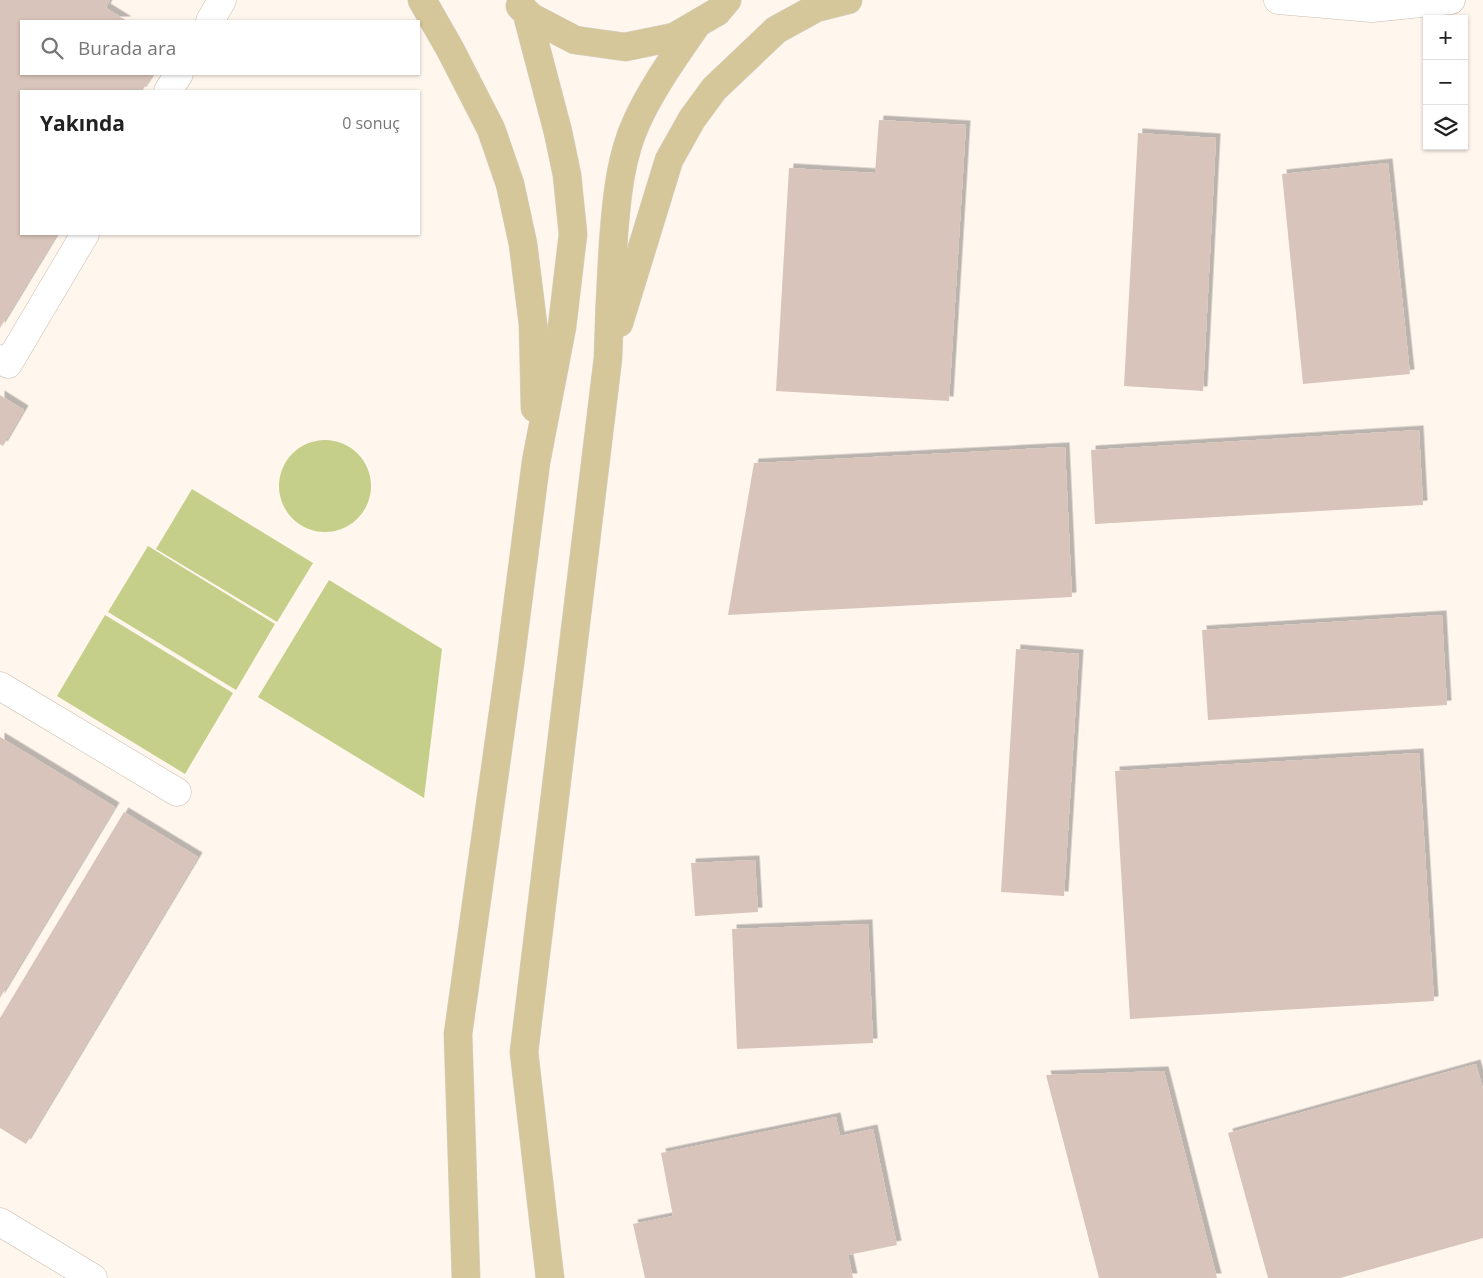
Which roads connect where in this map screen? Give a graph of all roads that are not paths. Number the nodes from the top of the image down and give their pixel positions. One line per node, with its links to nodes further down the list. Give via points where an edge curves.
1 (222, 0): 8 (street)
2 (422, 0): 15 (main road, via 492,129 510,184 523,244 533,324)
3 (727, 0): 9 (main road, via 717,12)
4 (848, 0): 13 (main road, via 816,8 776,30 714,89 692,119 669,160)
5 (1278, 0): 6 (street, via 1372,8)
6 (1451, 0)
7 (520, 7): 9 (main road, via 531,17 575,40 625,47 674,37); 15 (main road, via 562,149 573,234 562,327)
8 (211, 20)
9 (697, 24): 13 (main road, via 655,87 637,122 623,165 612,256)
10 (178, 75): 11 (street)
11 (169, 90)
12 (84, 235): 14 (street, via 8,364)
13 (608, 358): 21 (main road, via 524,1052)
14 (0, 359)
15 (536, 462): 20 (main road, via 458,1034)
16 (0, 686): 17 (street)
17 (177, 792)
18 (0, 1222): 19 (street)
19 (94, 1278)
20 (466, 1278)
21 (550, 1278)

